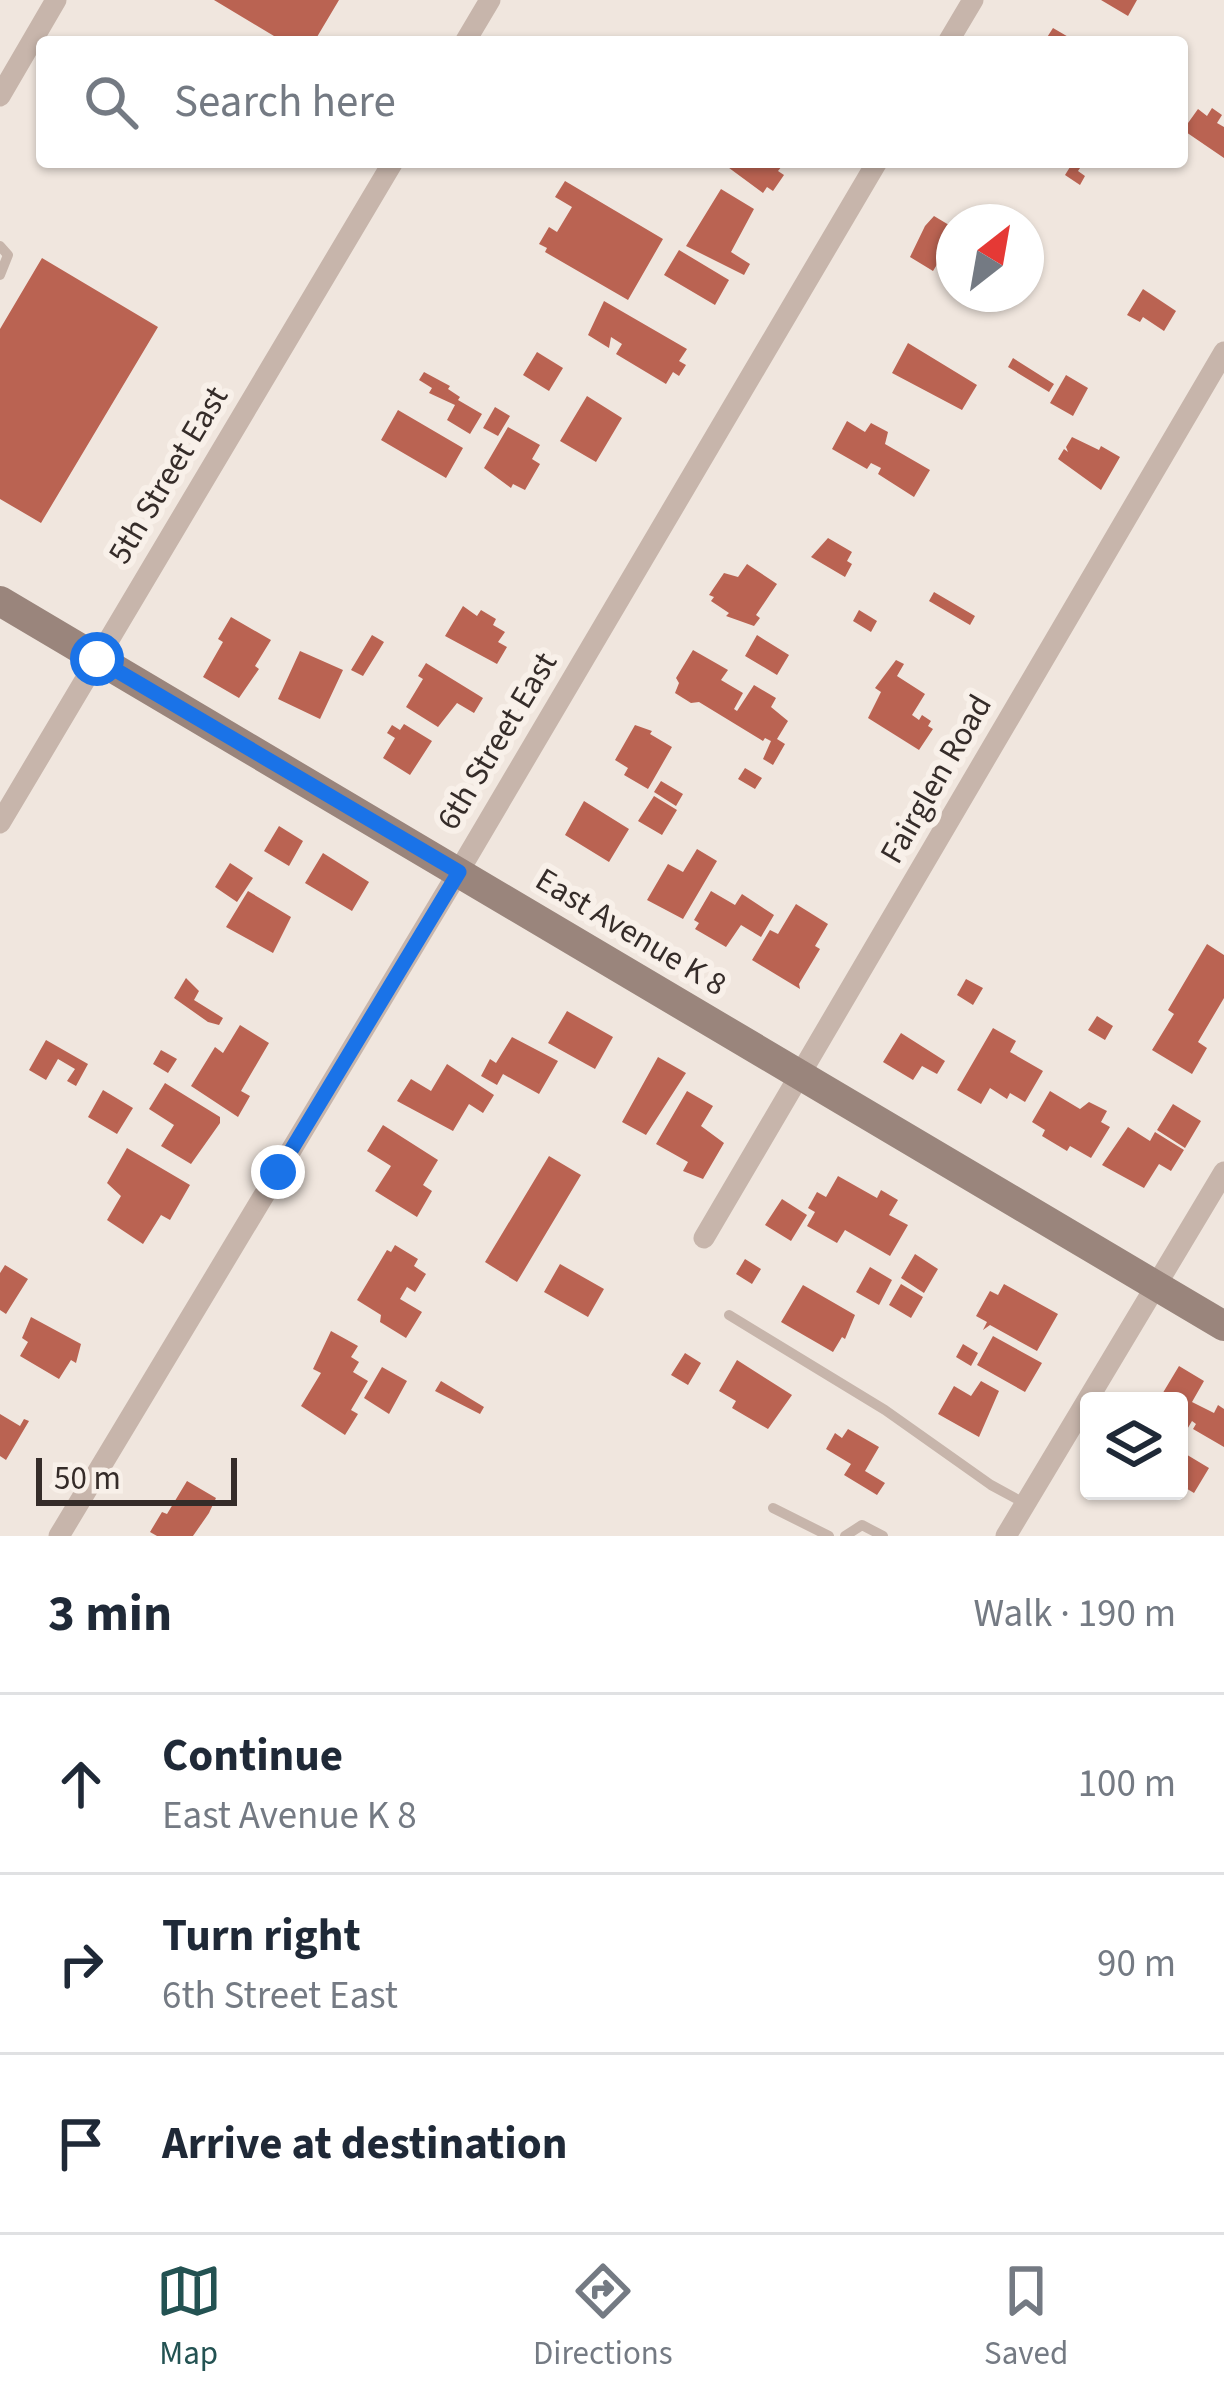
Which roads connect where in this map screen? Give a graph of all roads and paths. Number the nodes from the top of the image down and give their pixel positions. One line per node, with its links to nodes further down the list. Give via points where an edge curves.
1 (56, 0): 6 (street)
2 (490, 0): 4 (street)
3 (973, 0): 5 (street)
4 (469, 36)
5 (952, 36)
6 (0, 96)
7 (389, 168): 13 (street, 5th Street East)
8 (873, 168): 15 (street, 6th Street East)
9 (0, 246): 10 (lane, via 8,255)
10 (0, 275)
11 (1224, 352): 16 (street, Fairglen Road)
12 (0, 601): 13 (street, East Avenue K 8)
13 (97, 659): 14 (street, 5th Street East); 15 (street, East Avenue K 8)
14 (0, 823)
15 (459, 872): 16 (street, East Avenue K 8); 24 (street, 6th Street East)
16 (800, 1075): 18 (street, Fairglen Road); 19 (street, East Avenue K 8)
17 (1224, 1172): 19 (street)
18 (704, 1238)
19 (1156, 1286): 21 (street, East Avenue K 8); 22 (street)
20 (729, 1315): 22 (lane)
21 (1224, 1326)
22 (1026, 1504): 28 (street)
23 (773, 1508): 25 (lane)
24 (58, 1536)
25 (829, 1536)
26 (845, 1536): 27 (lane, via 862,1525)
27 (883, 1536)
28 (1006, 1536)

